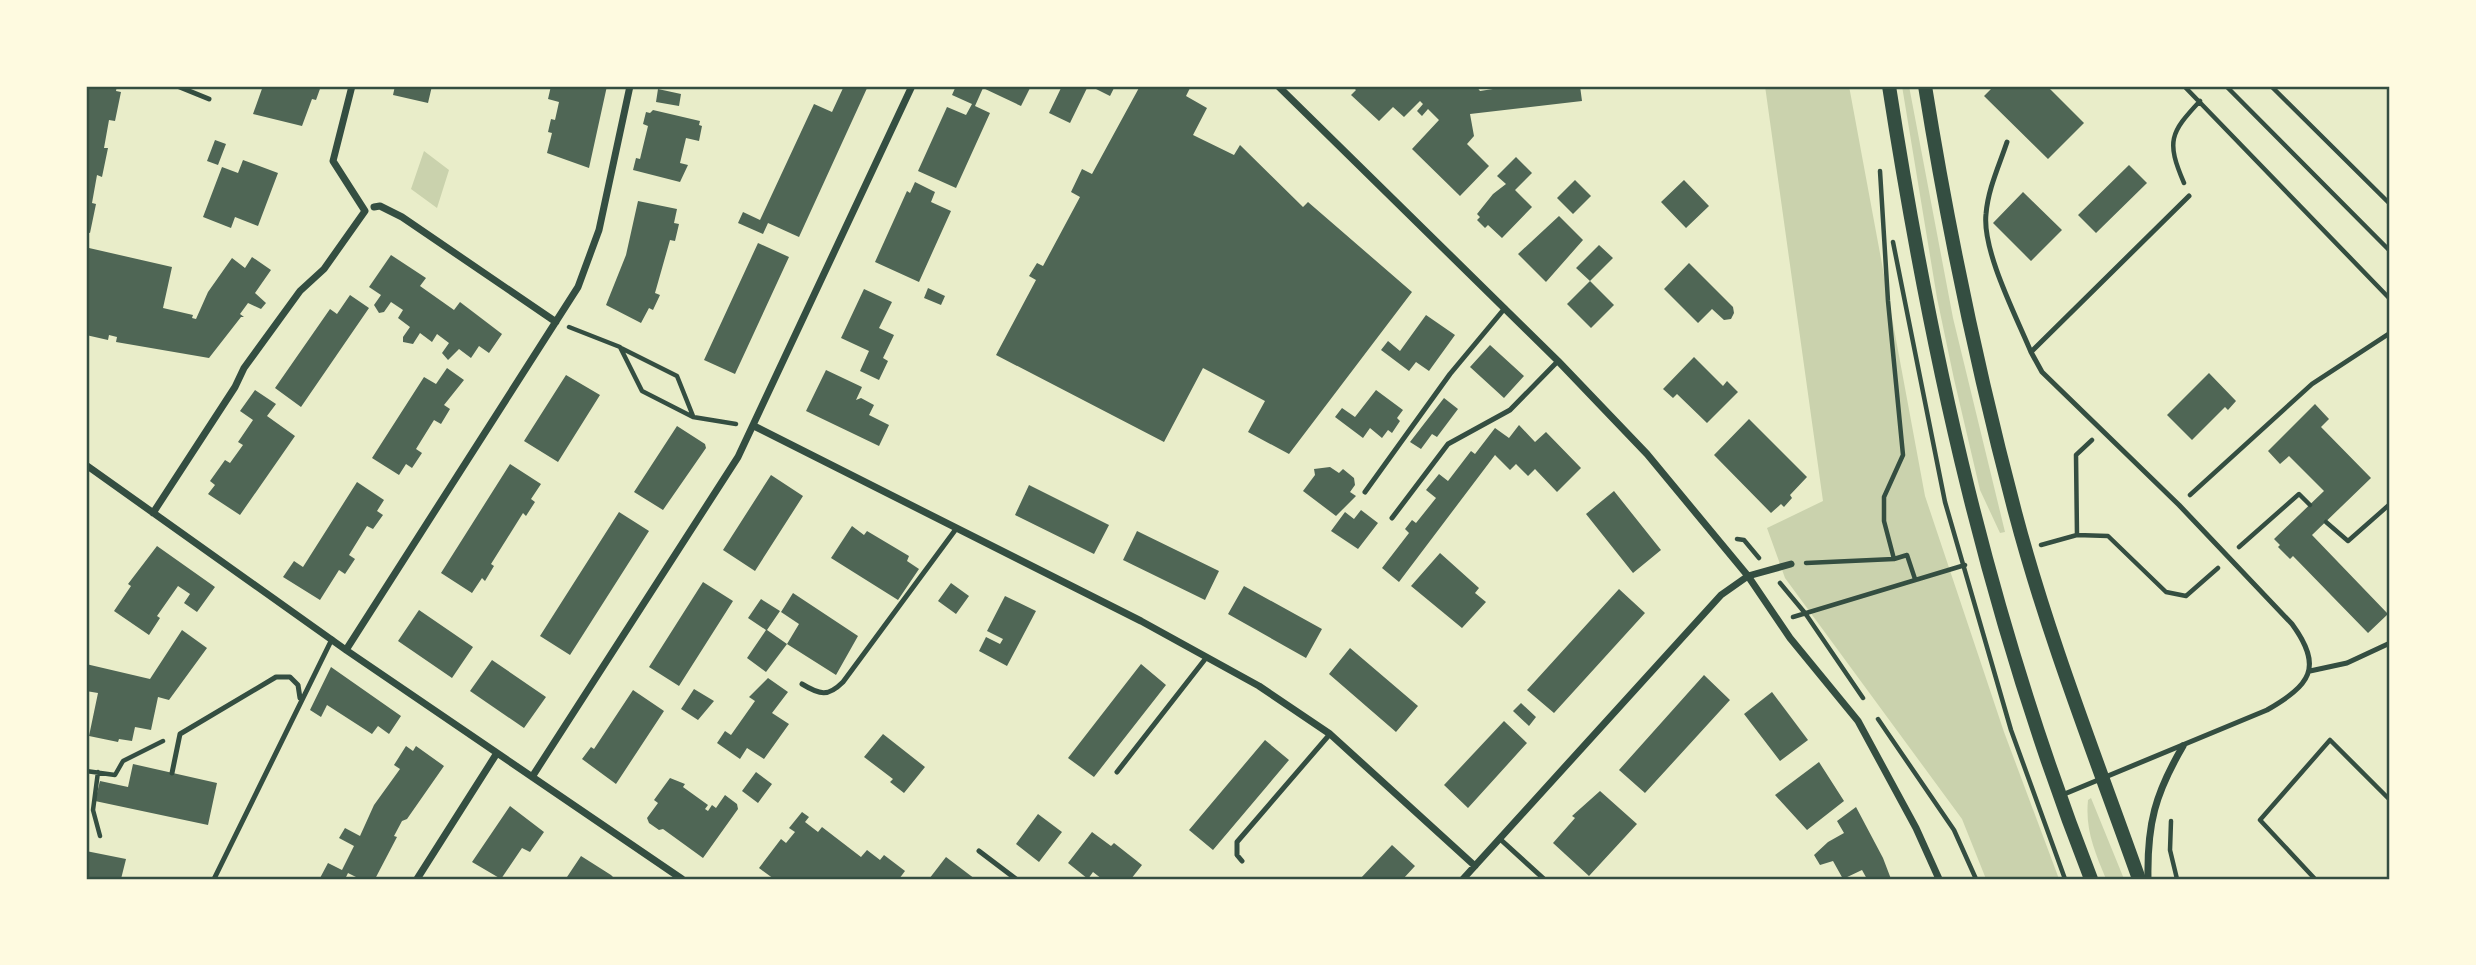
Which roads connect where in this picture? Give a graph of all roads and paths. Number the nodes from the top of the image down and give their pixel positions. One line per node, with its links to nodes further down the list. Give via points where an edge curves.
1 (177, 86): 11 (lane)
2 (352, 86): 35 (street, via 333,161 365,211 244,368)
3 (631, 86): 22 (street, via 591,259)
4 (912, 86): 28 (street)
5 (1280, 86): 21 (street)
6 (1889, 86): 66 (main road, via 1930,325 1968,499 2001,620)
7 (1925, 86): 65 (main road, via 1969,320 2015,513)
8 (2184, 86): 12 (path)
9 (2226, 86): 18 (path)
10 (2271, 86): 16 (path)
11 (209, 99)
12 (2200, 101): 15 (path, via 2176,126 2173,138 2178,171); 19 (path)
13 (2007, 142): 25 (lane, via 1989,192 1987,236)
14 (1880, 171): 40 (path, via 1903,455 1884,497 1884,521)
15 (2189, 196): 25 (lane)
16 (2390, 204)
17 (373, 207): 22 (street, via 402,217)
18 (2390, 250)
19 (2388, 291): 20 (path)
20 (2390, 299)
21 (1505, 308): 26 (street); 31 (lane, via 1450,374)
22 (556, 322): 24 (path); 49 (street)
23 (2390, 333): 33 (path, via 2312,384)
24 (620, 348): 27 (path, via 642,391); 27 (path, via 677,376)
25 (2031, 352): 29 (lane, via 2042,372)
26 (1558, 361): 36 (lane, via 1510,410 1448,444); 42 (street, via 1647,454)
27 (693, 417): 28 (path)
28 (754, 426): 38 (street); 64 (street)
29 (2101, 431): 33 (lane); 39 (path, via 2076,456 2077,535 2108,536 2166,592 2186,596)
30 (86, 465): 35 (street)
31 (1365, 492)
32 (2390, 504): 37 (path, via 2348,541)
33 (2179, 505): 39 (lane)
34 (2310, 505): 39 (path, via 2299,494)
35 (153, 513): 47 (street)
36 (1392, 518)
37 (2326, 522)
38 (956, 529): 50 (street); 52 (lane, via 843,682 826,694)
39 (2227, 558): 51 (lane, via 2292,624 2307,645)
40 (1894, 559): 41 (path); 44 (path, via 1907,555)
41 (1791, 564): 42 (street)
42 (1748, 576): 46 (street); 70 (street, via 1721,595)
43 (1928, 576): 44 (path)
44 (1915, 579): 45 (path)
45 (1805, 613): 46 (path); 54 (path)
46 (1778, 621): 80 (street, via 1858,721)
47 (331, 639): 49 (street); 53 (lane)
48 (2390, 643): 51 (lane, via 2347,663)
49 (346, 650): 59 (street)
50 (1206, 658): 57 (street, via 1259,686); 62 (lane)
51 (2310, 671): 58 (lane, via 2296,693)
52 (802, 684)
53 (300, 698): 56 (lane, via 299,685 290,677 276,677); 74 (lane)
54 (1869, 705)
55 (1877, 717): 81 (path, via 1954,830)
56 (180, 734): 61 (path, via 123,761 115,775); 63 (lane)
57 (1330, 734): 72 (lane, via 1237,842); 73 (street)
58 (2183, 746): 65 (lane); 84 (street, via 2153,806 2147,838)
59 (497, 753): 64 (street); 75 (street)
60 (86, 771): 61 (path)
61 (98, 772): 69 (path, via 93,810)
62 (1117, 772)
63 (172, 773)
64 (532, 777): 76 (street)
65 (2101, 780): 66 (lane); 83 (main road)
66 (2059, 796): 82 (main road)
67 (2390, 800): 86 (path, via 2330,740 2260,820)
68 (2175, 809): 85 (path, via 2170,850)
69 (100, 836)
70 (1500, 839): 73 (street); 79 (lane)
71 (979, 851): 77 (lane)
72 (1242, 861)
73 (1475, 866): 78 (street)
74 (214, 879)
75 (417, 879)
76 (682, 879)
77 (1016, 879)
78 (1463, 879)
79 (1544, 879)
80 (1939, 879)
81 (1976, 879)
82 (2091, 879)
83 (2139, 879)
84 (2148, 879)
85 (2177, 879)
86 (2315, 879)

